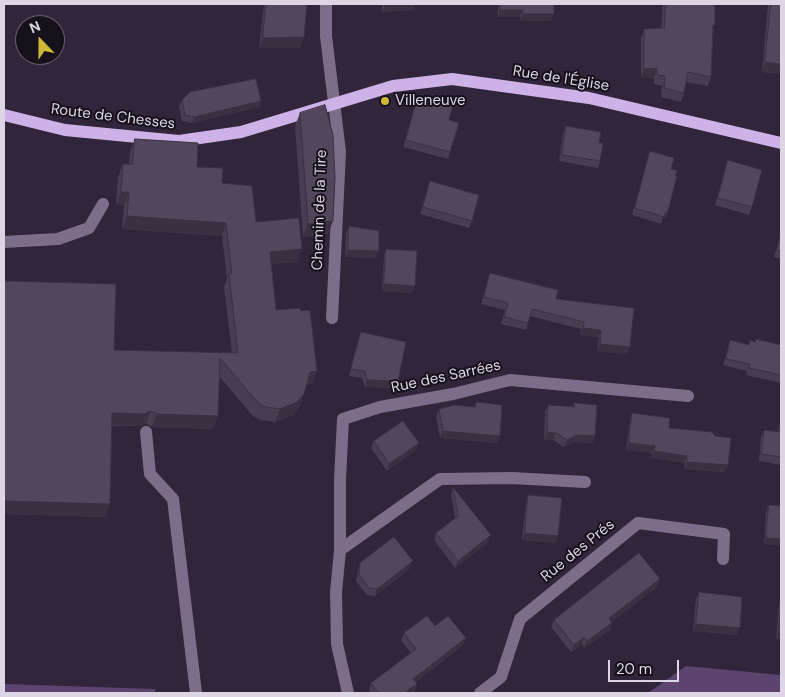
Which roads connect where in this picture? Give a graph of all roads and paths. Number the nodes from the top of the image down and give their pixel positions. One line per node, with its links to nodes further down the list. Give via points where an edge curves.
1 (326, 4): 2 (street, Chemin de la Tire, via 326,36)
2 (334, 103): 3 (main road, Route de Chesses, via 241,132 180,142 65,130); 4 (main road, Rue de l'Église, via 393,86 452,79 589,98); 7 (street, Chemin de la Tire, via 340,152)
3 (4, 115)
4 (781, 143)
5 (103, 204): 6 (street, via 88,228 58,239)
6 (4, 242)
7 (332, 318)
8 (688, 396): 11 (street, Rue des Sarrées, via 510,380 380,407 343,419)
9 (146, 432): 13 (street, via 150,474 173,499)
10 (585, 482): 11 (street, via 440,479)
11 (340, 550): 14 (street, Rue des Sarrées, via 336,592 337,644)
12 (723, 559): 15 (street, Rue des Prés, via 724,534 638,523 520,619 501,678)
13 (196, 693)
14 (348, 693)
15 (480, 693)

